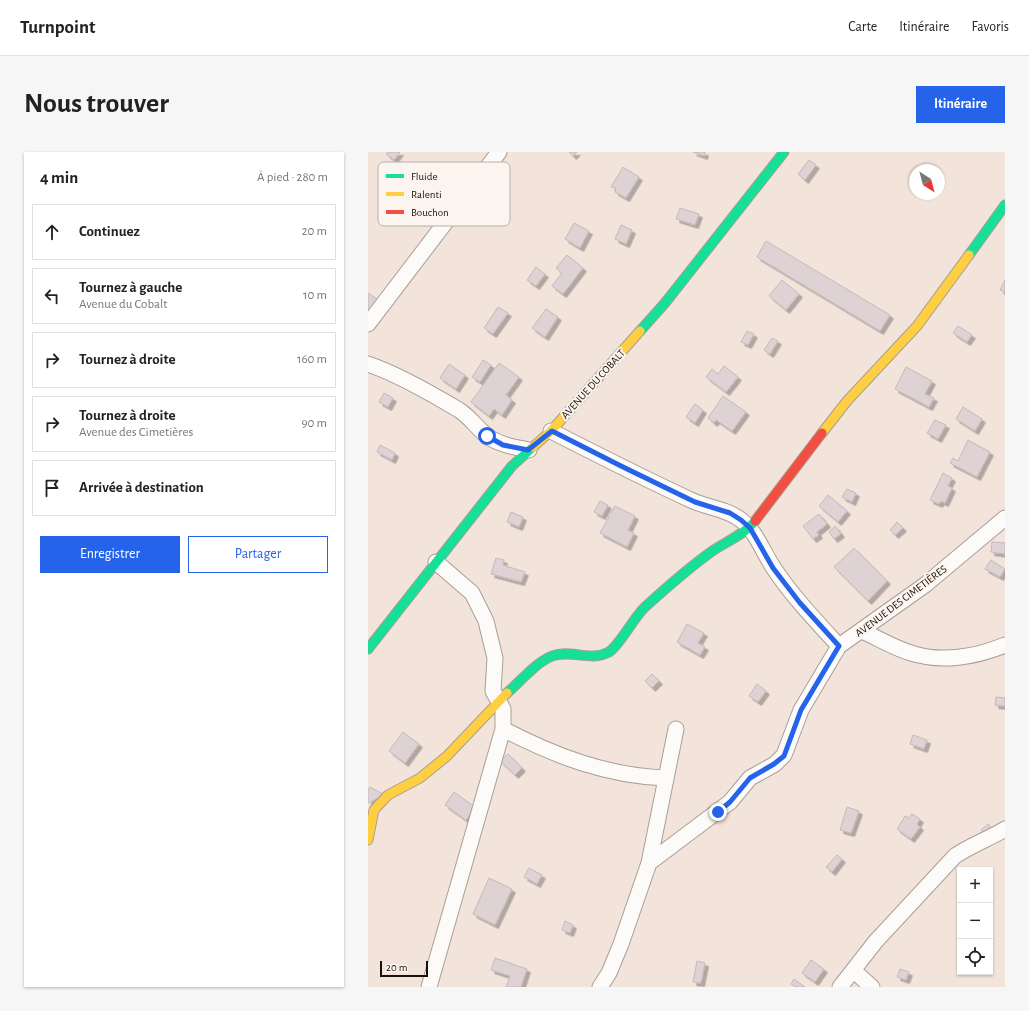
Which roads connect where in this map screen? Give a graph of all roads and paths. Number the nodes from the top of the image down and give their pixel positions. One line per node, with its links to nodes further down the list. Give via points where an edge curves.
1 (499, 152): 3 (street)
2 (784, 152): 8 (street, AVENUE DU COBALT, via 665,303)
3 (491, 162)
4 (1005, 205): 11 (street, via 917,326 847,401)
5 (443, 226): 6 (street)
6 (368, 324)
7 (368, 364): 9 (street, via 383,369 459,410 475,422 487,436 503,445)
8 (552, 431): 9 (street, AVENUE DU COBALT); 11 (street, via 695,502 730,513)
9 (528, 450): 12 (street, AVENUE DU COBALT, via 512,466)
10 (1005, 518): 13 (street, AVENUE DES CIMETIÈRES, via 930,581)
11 (750, 528): 15 (street, via 773,568); 17 (street, via 686,570 643,609 610,651 598,656 552,656 539,664)
12 (436, 562): 16 (street, AVENUE DU COBALT); 17 (street, via 472,593 486,621 495,658 493,691)
13 (862, 631): 14 (street, via 911,653 953,659); 15 (street, AVENUE DES CIMETIÈRES)
14 (1005, 645)
15 (839, 646): 23 (street, AVENUE DES CIMETIÈRES, via 801,710 784,756 750,778 730,802)
16 (368, 649)
17 (499, 701): 18 (street, via 503,709); 22 (street, via 446,756 420,778 383,800 374,810)
18 (503, 729): 20 (street, via 538,748 586,765 641,777); 25 (street)
19 (676, 729): 20 (street)
20 (666, 778): 23 (street)
21 (1005, 829): 24 (street, via 955,856 876,941)
22 (368, 837)
23 (649, 863): 26 (street, via 621,944)
24 (854, 971): 27 (street); 28 (street)
25 (429, 987)
26 (600, 987)
27 (840, 987)
28 (872, 987)

